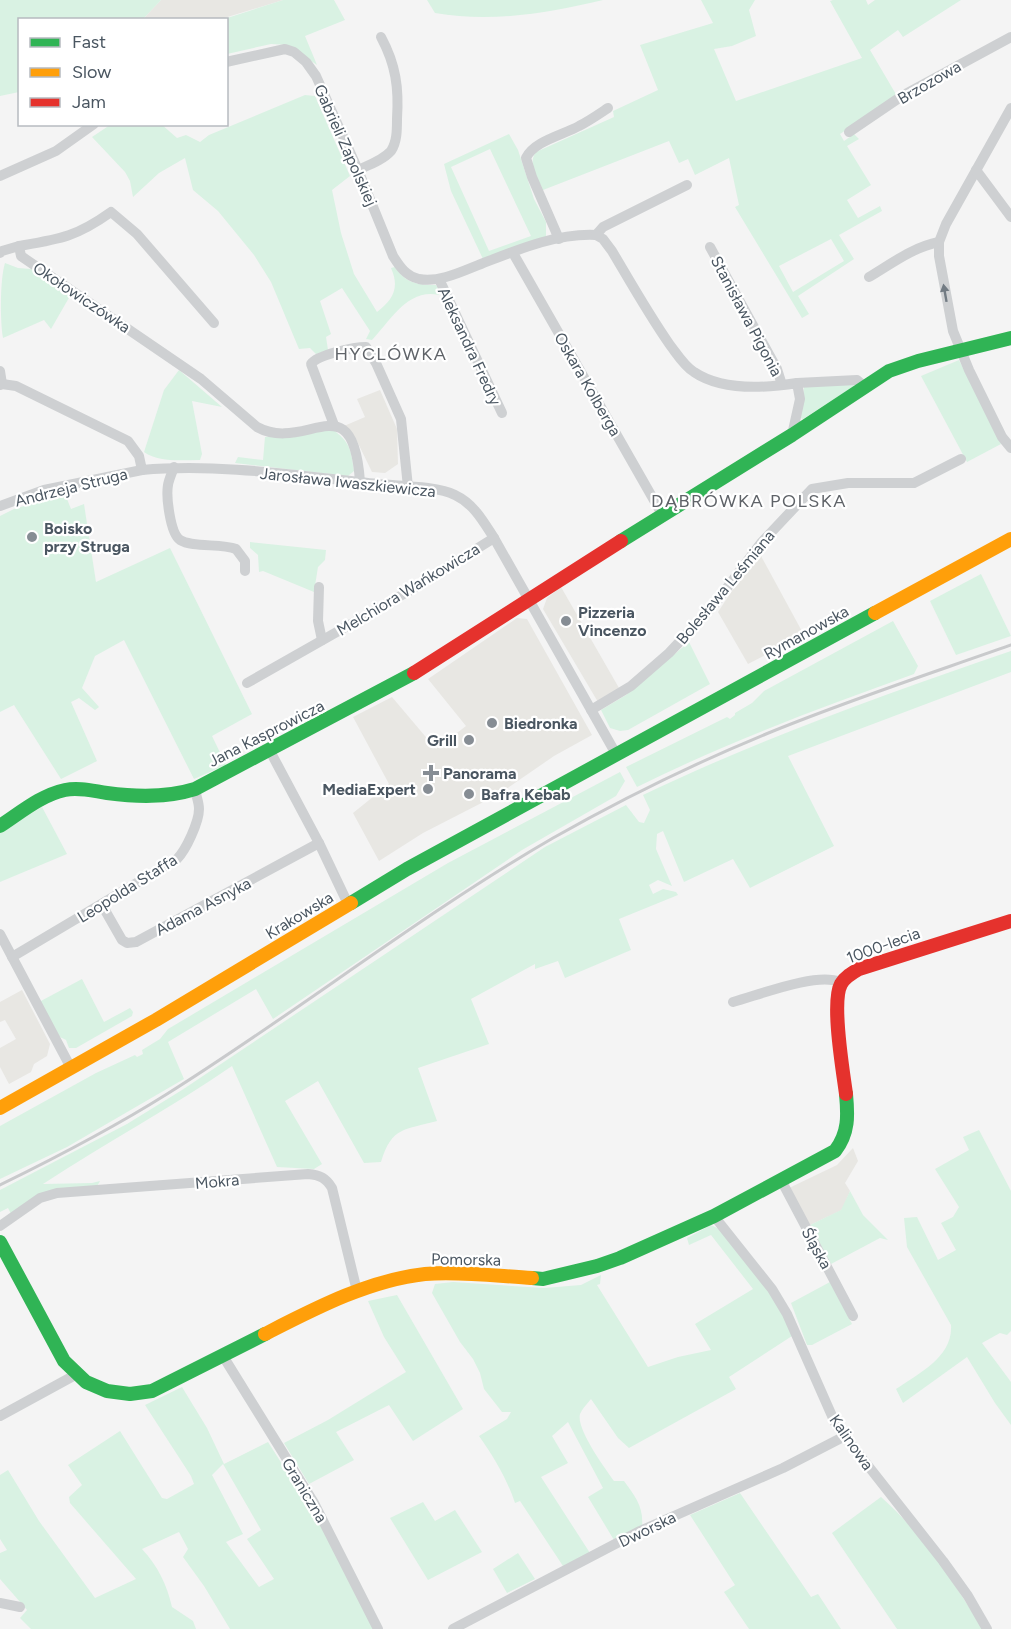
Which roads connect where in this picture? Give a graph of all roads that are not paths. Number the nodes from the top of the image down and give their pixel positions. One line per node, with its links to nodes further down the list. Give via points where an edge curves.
1 (381, 37): 8 (street, via 398,87 397,132 389,153)
2 (1011, 37): 7 (street, Brzozowa, via 902,96)
3 (228, 61): 8 (street, Gabrieli Zapolskiej, via 285,49 306,62)
4 (608, 108): 14 (street, via 539,145 526,158)
5 (1011, 108): 9 (street)
6 (91, 126): 10 (street, via 56,151)
7 (849, 132)
8 (358, 170): 21 (street, Gabrieli Zapolskiej, via 400,268 422,280)
9 (976, 170): 12 (street); 15 (street)
10 (0, 176)
11 (687, 185): 13 (street, via 603,227)
12 (1011, 217)
13 (596, 235): 14 (street); 28 (street, via 612,251 662,332 694,372 738,386)
14 (559, 239): 19 (street)
15 (939, 242): 20 (street, via 927,244); 24 (street, one-way to 15)
16 (19, 246): 18 (street); 22 (street, Okołowiczówka, via 59,240 111,212 137,234); 31 (street, Okołowiczówka, via 21,256 201,379 257,427 280,435)
17 (710, 247): 28 (street, Stanisława Pigonia, via 777,369)
18 (0, 253)
19 (513, 253): 21 (street); 40 (street, Oskara Kolberga)
20 (869, 277)
21 (439, 279): 30 (street, Aleksandra Fredry)
22 (214, 323)
23 (1011, 338): 24 (street, Jana Kasprowicza)
24 (959, 349): 29 (street, Jana Kasprowicza, via 889,371); 33 (street)
25 (0, 371): 27 (street)
26 (797, 383): 28 (street); 29 (street, via 857,380); 32 (street, via 800,404)
27 (1, 385): 36 (street, via 16,386 128,441 139,456)
28 (782, 386)
29 (864, 386): 32 (street, Jana Kasprowicza)
30 (502, 413)
31 (334, 425): 37 (street, via 343,429 353,443); 38 (street, via 311,364 327,355 366,347 401,419)
32 (792, 435): 40 (street, Jana Kasprowicza)
33 (1011, 448)
34 (962, 459): 48 (street, Bolesława Leśmiana, via 914,483 828,485 812,489 761,543 700,622 631,686)
35 (174, 467): 36 (street, Jarosława Iwaszkiewicza); 37 (street, Jarosława Iwaszkiewicza); 43 (street, via 167,499 174,531 180,539 191,543 236,549 245,561)
36 (142, 470): 39 (street, Andrzeja Struga, via 45,490)
37 (360, 482): 38 (street, Jarosława Iwaszkiewicza)
38 (408, 487): 41 (street, Jarosława Iwaszkiewicza, via 459,497 474,508)
39 (0, 506)
40 (663, 516): 45 (street, Jana Kasprowicza)
41 (494, 538): 45 (street, Jarosława Iwaszkiewicza); 46 (street, Melchiora Wańkowicza)
42 (1011, 539): 50 (street, Rymanowska)
43 (245, 571)
44 (319, 587): 46 (street, Melchiora Wańkowicza)
45 (528, 599): 48 (street, Jarosława Iwaszkiewicza); 49 (street, Jana Kasprowicza, via 428,665)
46 (322, 640): 47 (street, Melchiora Wańkowicza)
47 (247, 683)
48 (591, 710): 50 (street, Jarosława Iwaszkiewicza)
49 (270, 751): 51 (street, Jana Kasprowicza); 53 (street)
50 (616, 754): 54 (street, Krakowska)
51 (195, 789): 52 (street, Jana Kasprowicza, via 163,797 61,791); 55 (street, Leopolda Staffa, via 198,816 182,854)
52 (0, 825)
53 (319, 843): 54 (street); 55 (street, Adama Asnyka, via 136,942 122,940)
54 (348, 904): 61 (street, Krakowska)
55 (102, 905): 58 (street, Leopolda Staffa)
56 (1011, 921): 59 (street, 1000-lecia, via 859,969)
57 (0, 934): 58 (street)
58 (12, 957): 61 (street)
59 (840, 982): 60 (street, 1000-lecia, via 832,978 809,981); 63 (street, Pomorska, via 837,1004 847,1132 835,1151)
60 (733, 1002)
61 (71, 1068): 62 (street, Krakowska)
62 (0, 1108)
63 (781, 1180): 64 (street, Pomorska); 68 (street, Śląska)
64 (714, 1216): 67 (street, Pomorska, via 620,1258 574,1273 543,1279 426,1274); 72 (street, Kalinowa, via 787,1314 836,1425)
65 (0, 1226): 67 (street, Mokra, via 40,1198 57,1193 318,1175 332,1188)
66 (0, 1242): 70 (street, Pomorska, via 63,1360)
67 (357, 1291): 69 (street, Pomorska)
68 (853, 1316)
69 (223, 1356): 70 (street, Pomorska, via 141,1394 105,1390); 75 (street, Graniczna, via 327,1526)
70 (77, 1374): 71 (street)
71 (0, 1416)
72 (845, 1436): 76 (street, Dworska, via 640,1531); 77 (street, Kalinowa, via 943,1560)
73 (0, 1603): 74 (street)
74 (20, 1607)
75 (378, 1629)
76 (453, 1629)
77 (987, 1629)

